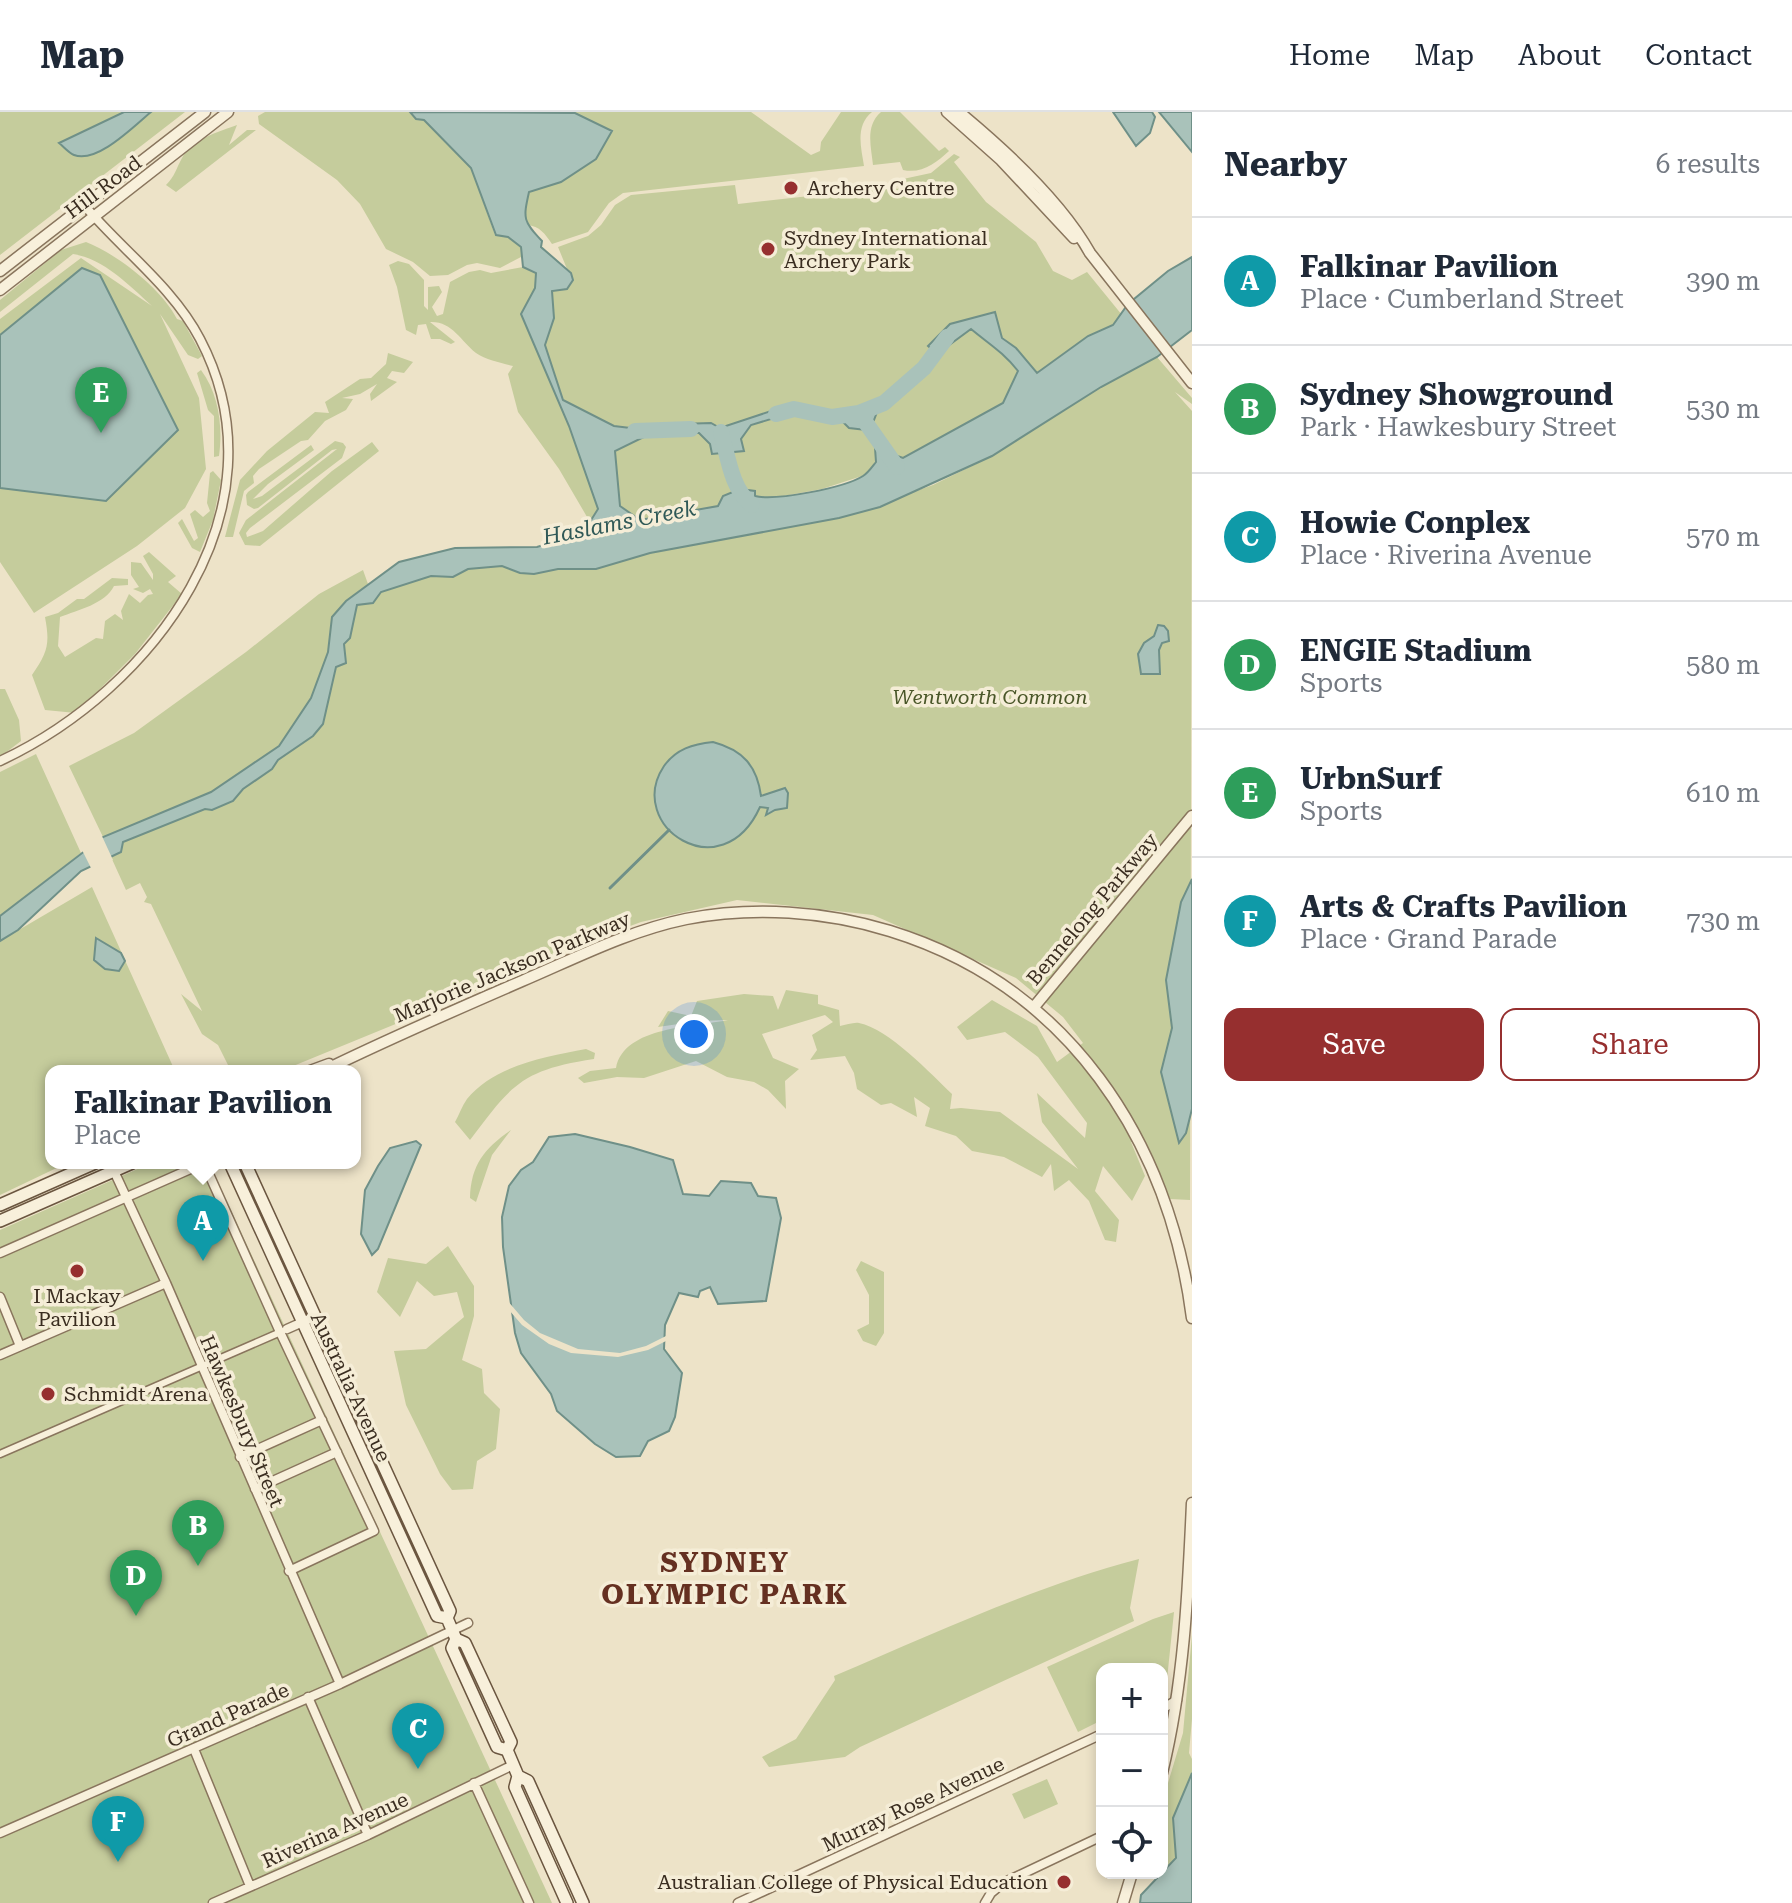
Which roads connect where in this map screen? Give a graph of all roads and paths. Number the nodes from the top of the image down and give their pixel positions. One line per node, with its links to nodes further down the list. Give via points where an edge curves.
1 (205, 112): 5 (street, Hill Road)
2 (228, 112): 6 (street, Hill Road)
3 (947, 112): 7 (street)
4 (959, 112): 7 (street, via 1024,172 1081,235)
5 (85, 206): 6 (street); 8 (street, Hill Road)
6 (94, 216): 9 (street, Hill Road); 11 (street, via 173,299 200,338 223,401 228,481 199,573 136,663 81,713)
7 (1090, 253): 10 (street)
8 (0, 271)
9 (0, 290)
10 (1192, 383)
11 (0, 761)
12 (1192, 816): 13 (street, Bennelong Parkway)
13 (1034, 1007): 14 (street, Marjorie Jackson Parkway, via 944,950 865,923 819,915 734,913 687,919 619,939); 31 (street, Bennelong Parkway, via 1093,1068 1132,1126 1170,1219)
14 (368, 1049): 15 (street, Marjorie Jackson Parkway); 16 (street, Marjorie Jackson Parkway)
15 (326, 1065)
16 (335, 1065)
17 (81, 1169): 25 (main road)
18 (108, 1169): 26 (main road)
19 (113, 1169): 24 (street, Hawkesbury Street)
20 (190, 1169): 24 (street)
21 (207, 1169): 33 (street)
22 (233, 1169): 32 (main road, Australia Avenue)
23 (248, 1169): 30 (main road, Australia Avenue)
24 (127, 1197): 27 (street); 28 (street, Hawkesbury Street)
25 (0, 1205)
26 (0, 1221)
27 (0, 1253)
28 (166, 1283): 34 (street); 36 (street, Hawkesbury Street)
29 (0, 1297): 34 (street)
30 (314, 1317): 32 (street); 44 (main road, Australia Avenue, via 450,1611)
31 (1192, 1318)
32 (302, 1323): 33 (street); 44 (main road, Australia Avenue, via 437,1616)
33 (283, 1331): 36 (street); 37 (street)
34 (20, 1346): 35 (street)
35 (0, 1355)
36 (202, 1366): 39 (street); 40 (street, Hawkesbury Street)
37 (322, 1420): 38 (street); 40 (street)
38 (337, 1452): 41 (street); 43 (street, via 374,1531)
39 (0, 1454)
40 (240, 1457): 41 (street, Hawkesbury Street)
41 (255, 1489): 43 (street, Hawkesbury Street)
42 (1192, 1503): 49 (street, via 1189,1599)
43 (289, 1571): 47 (street, Hawkesbury Street)
44 (447, 1618): 46 (main road, Australia Avenue)
45 (468, 1623): 46 (street, Grand Parade)
46 (454, 1635): 47 (street, Grand Parade); 54 (main road, Australia Avenue, via 472,1657 511,1742 507,1750)
47 (340, 1684): 48 (street, Grand Parade)
48 (308, 1697): 53 (street, Grand Parade); 57 (street)
49 (1177, 1700): 50 (street); 51 (street)
50 (1168, 1705)
51 (1168, 1723)
52 (1100, 1735): 65 (street, Murray Rose Avenue)
53 (194, 1749): 56 (street, Grand Parade); 60 (street)
54 (516, 1770): 55 (street, Riverina Avenue); 63 (main road, Australia Avenue, via 515,1787); 64 (main road, Australia Avenue, via 528,1781)
55 (474, 1783): 57 (street, Riverina Avenue); 62 (street)
56 (0, 1833)
57 (368, 1835): 60 (street, Riverina Avenue)
58 (1096, 1839): 66 (street, via 1003,1883)
59 (1130, 1879): 67 (street)
60 (250, 1886): 61 (street, Riverina Avenue)
61 (213, 1903)
62 (529, 1903)
63 (567, 1903)
64 (583, 1903)
65 (738, 1903)
66 (985, 1903)
67 (1123, 1903)

